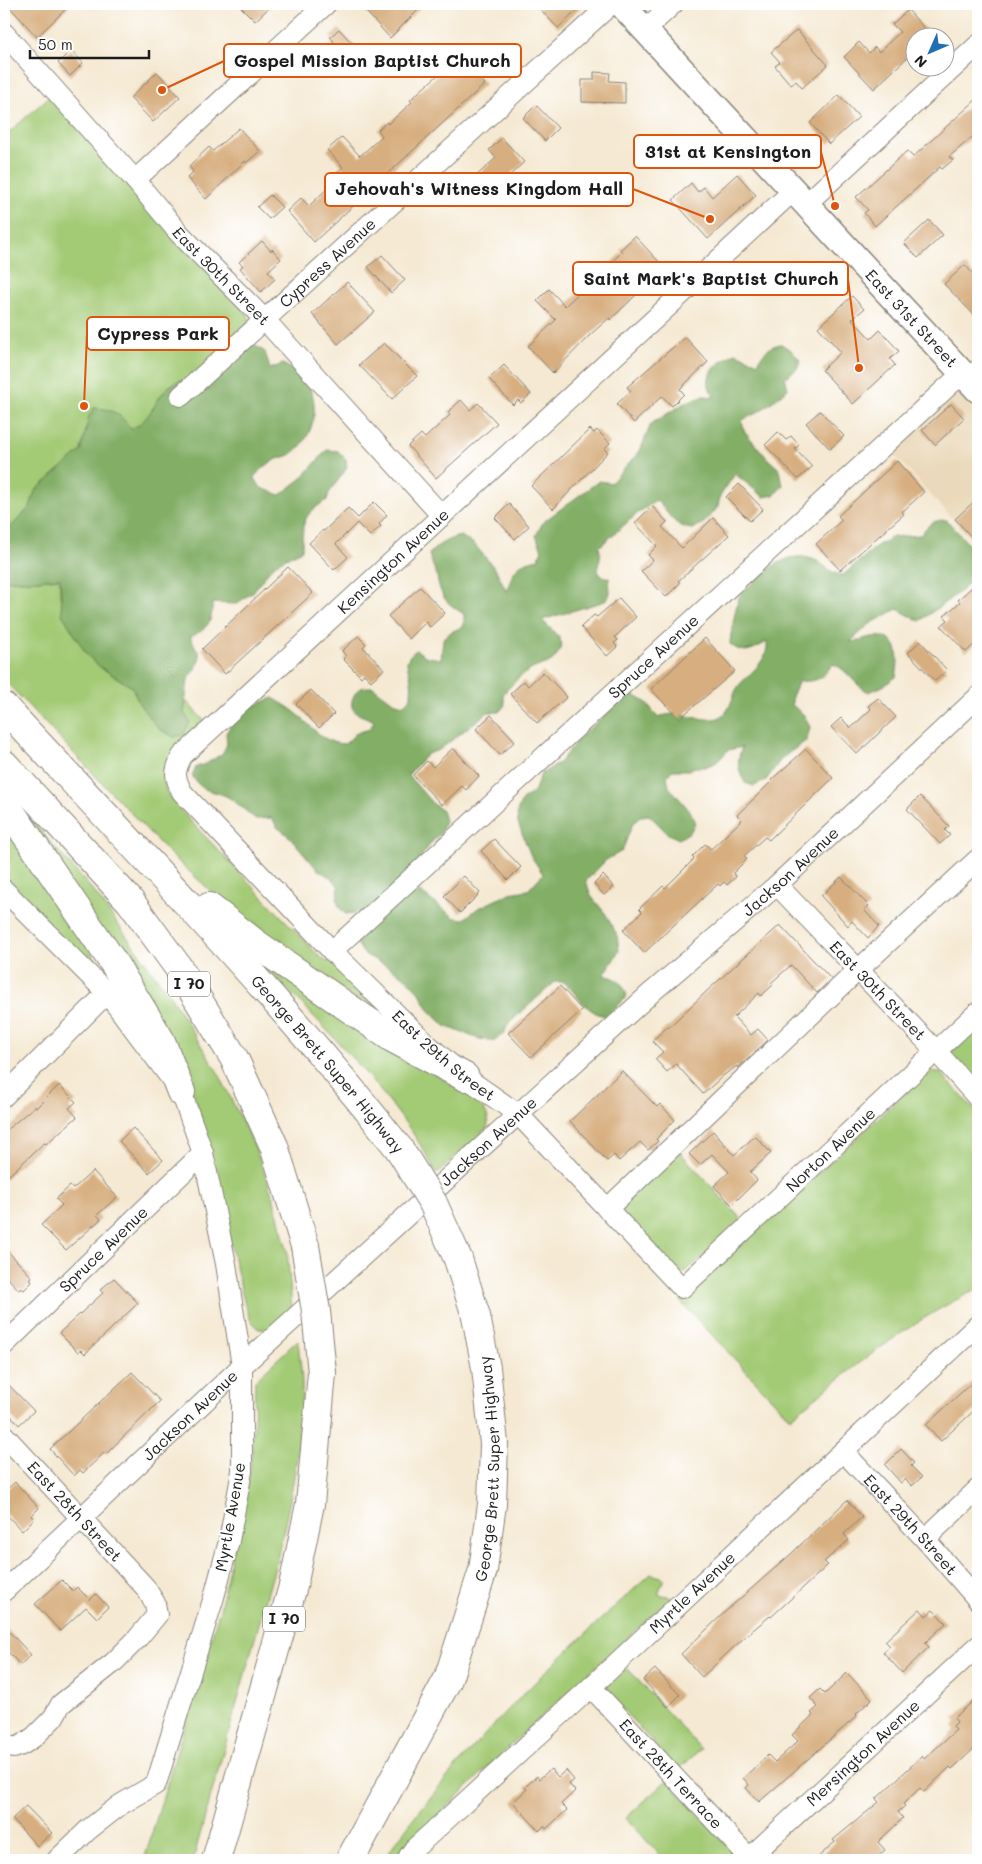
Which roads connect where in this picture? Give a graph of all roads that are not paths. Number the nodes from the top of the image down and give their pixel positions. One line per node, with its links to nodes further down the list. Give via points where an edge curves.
1 (326, 4): 8 (street)
2 (611, 4): 10 (street, Cypress Avenue)
3 (622, 4): 5 (main road, East 31st Street)
4 (673, 4): 5 (street)
5 (645, 30): 9 (main road, East 31st Street)
6 (4, 33): 8 (street, East 30th Street)
7 (978, 45): 9 (street, Kensington Avenue)
8 (135, 180): 10 (street, East 30th Street, via 179,233)
9 (800, 197): 11 (main road, East 31st Street); 13 (street, Kensington Avenue)
10 (264, 320): 12 (street, Cypress Avenue); 13 (street, East 30th Street)
11 (975, 380): 22 (street, Spruce Avenue, via 955,380)
12 (181, 396)
13 (442, 516): 22 (street, Kensington Avenue, via 182,756 175,768 175,779 182,792)
14 (978, 697): 20 (street, Jackson Avenue)
15 (4, 707): 19 (highway, George Brett Super Highway)
16 (4, 764): 49 (highway, I 70, bridge, via 130,901 178,967 234,1058 274,1146 305,1246 322,1373 310,1504 293,1586)
17 (4, 802): 28 (highway, via 113,962 161,1041)
18 (978, 859): 23 (street)
19 (147, 860): 27 (highway, via 255,943 392,1038); 50 (highway, George Brett Super Highway, bridge, via 246,966 400,1150 433,1203 458,1259 476,1316 486,1368 494,1444 492,1504 483,1570 448,1679)
20 (777, 885): 23 (street, East 30th Street); 31 (street, Jackson Avenue, via 652,992)
21 (4, 890): 24 (street)
22 (332, 951): 27 (street, East 29th Street)
23 (858, 970): 26 (street, East 30th Street); 33 (street)
24 (107, 993): 28 (street); 29 (street)
25 (978, 1012): 26 (street, Norton Avenue)
26 (936, 1051): 30 (street, East 30th Street); 34 (street, Norton Avenue)
27 (465, 1077): 31 (street, East 29th Street)
28 (181, 1092): 32 (street)
29 (4, 1096)
30 (978, 1098)
31 (518, 1114): 33 (street, East 29th Street); 37 (street, Jackson Avenue)
32 (203, 1153): 36 (street, Spruce Avenue); 37 (street, Myrtle Avenue, via 226,1264)
33 (607, 1208): 34 (street, East 29th Street)
34 (682, 1288)
35 (978, 1325): 39 (street, Myrtle Avenue)
36 (4, 1346)
37 (242, 1366): 41 (street, Jackson Avenue); 48 (street, Myrtle Avenue, via 242,1471 229,1541 156,1784 120,1805)
38 (4, 1435): 41 (street, East 28th Street)
39 (843, 1451): 42 (street, East 29th Street); 46 (street, Myrtle Avenue)
40 (978, 1489): 42 (street)
41 (82, 1519): 43 (street, Jackson Avenue); 47 (street, East 28th Street, via 145,1587 155,1603 157,1615 113,1662 61,1704 53,1718 34,1737 14,1748)
42 (925, 1539): 44 (street, East 29th Street)
43 (4, 1591)
44 (978, 1600)
45 (978, 1646): 52 (street, Mersington Avenue)
46 (591, 1687): 51 (street, Myrtle Avenue, via 414,1849); 52 (street, East 28th Terrace)
47 (4, 1744)
48 (57, 1860)
49 (216, 1860)
50 (350, 1860)
51 (408, 1860)
52 (749, 1860)

